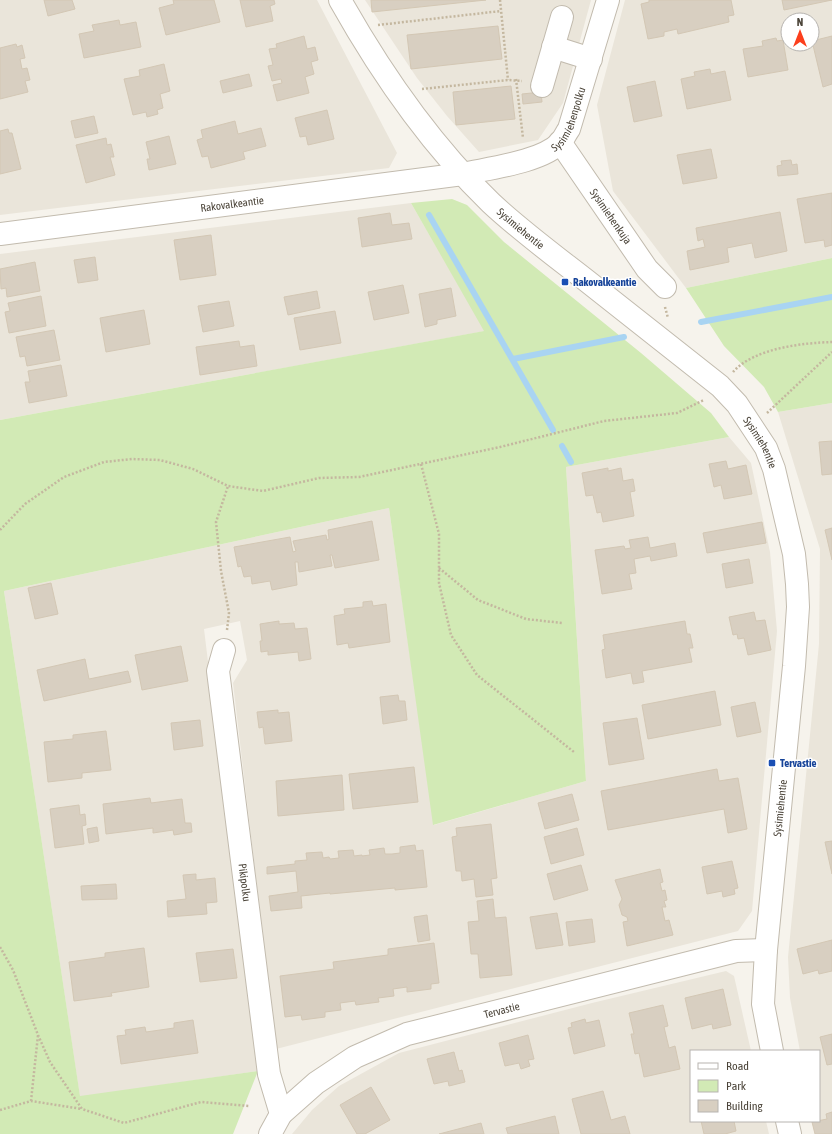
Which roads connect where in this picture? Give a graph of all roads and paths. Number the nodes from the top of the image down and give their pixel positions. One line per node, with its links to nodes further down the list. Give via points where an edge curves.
1 (340, 0): 15 (street, Sysimiehentie, via 364,43 401,97)
2 (500, 0): 4 (path)
3 (608, 0): 8 (street, Sysimiehenpolku)
4 (501, 11): 6 (path, via 375,25); 10 (path)
5 (562, 17): 7 (street)
6 (379, 32)
7 (553, 47): 8 (street); 11 (street)
8 (591, 59): 13 (street, Sysimiehenpolku, via 575,114)
9 (516, 79): 10 (path); 11 (path); 14 (path)
10 (508, 80): 12 (path)
11 (542, 86)
12 (414, 90)
13 (560, 142): 14 (street, Sysimiehenpolku, via 546,152); 17 (street, Sysimiehenkuja, via 647,269)
14 (526, 159): 15 (street, Sysimiehenpolku)
15 (463, 174): 16 (street, Rakovalkeantie); 35 (street, Sysimiehentie, via 540,244 720,386 737,404 766,448 774,470 794,554 798,607 794,678)
16 (0, 234)
17 (665, 287)
18 (663, 319): 19 (path)
19 (669, 322)
20 (832, 342): 22 (path, via 800,343 779,348)
21 (832, 352): 25 (path)
22 (737, 367)
23 (709, 397): 27 (path, via 677,413 604,421)
24 (763, 408): 25 (path)
25 (767, 414): 26 (path)
26 (770, 419)
27 (421, 464): 28 (path, via 359,477 319,478 263,491); 30 (path, via 439,534)
28 (228, 486): 29 (path, via 193,469 160,460 104,462 64,477 25,504); 32 (path, via 216,522 229,613)
29 (0, 530)
30 (439, 568): 31 (path, via 478,600 526,618); 33 (path, via 439,583 451,635 477,675)
31 (562, 623)
32 (224, 650): 42 (street, Pikipolku, via 218,672 269,1074)
33 (574, 752)
34 (0, 948): 36 (path, via 13,970)
35 (766, 950): 37 (street, Sysimiehentie, via 763,1004); 42 (street, Tervastie, via 736,951 407,1034 355,1057 316,1083)
36 (38, 1035): 38 (path); 40 (path, via 50,1062)
37 (772, 1050)
38 (30, 1101): 40 (path); 41 (path)
39 (249, 1106): 40 (path, via 201,1102 124,1123)
40 (82, 1109)
41 (0, 1110)
42 (281, 1114): 44 (street, Tervastie)
43 (787, 1122): 45 (street)
44 (270, 1134)
45 (790, 1134)

